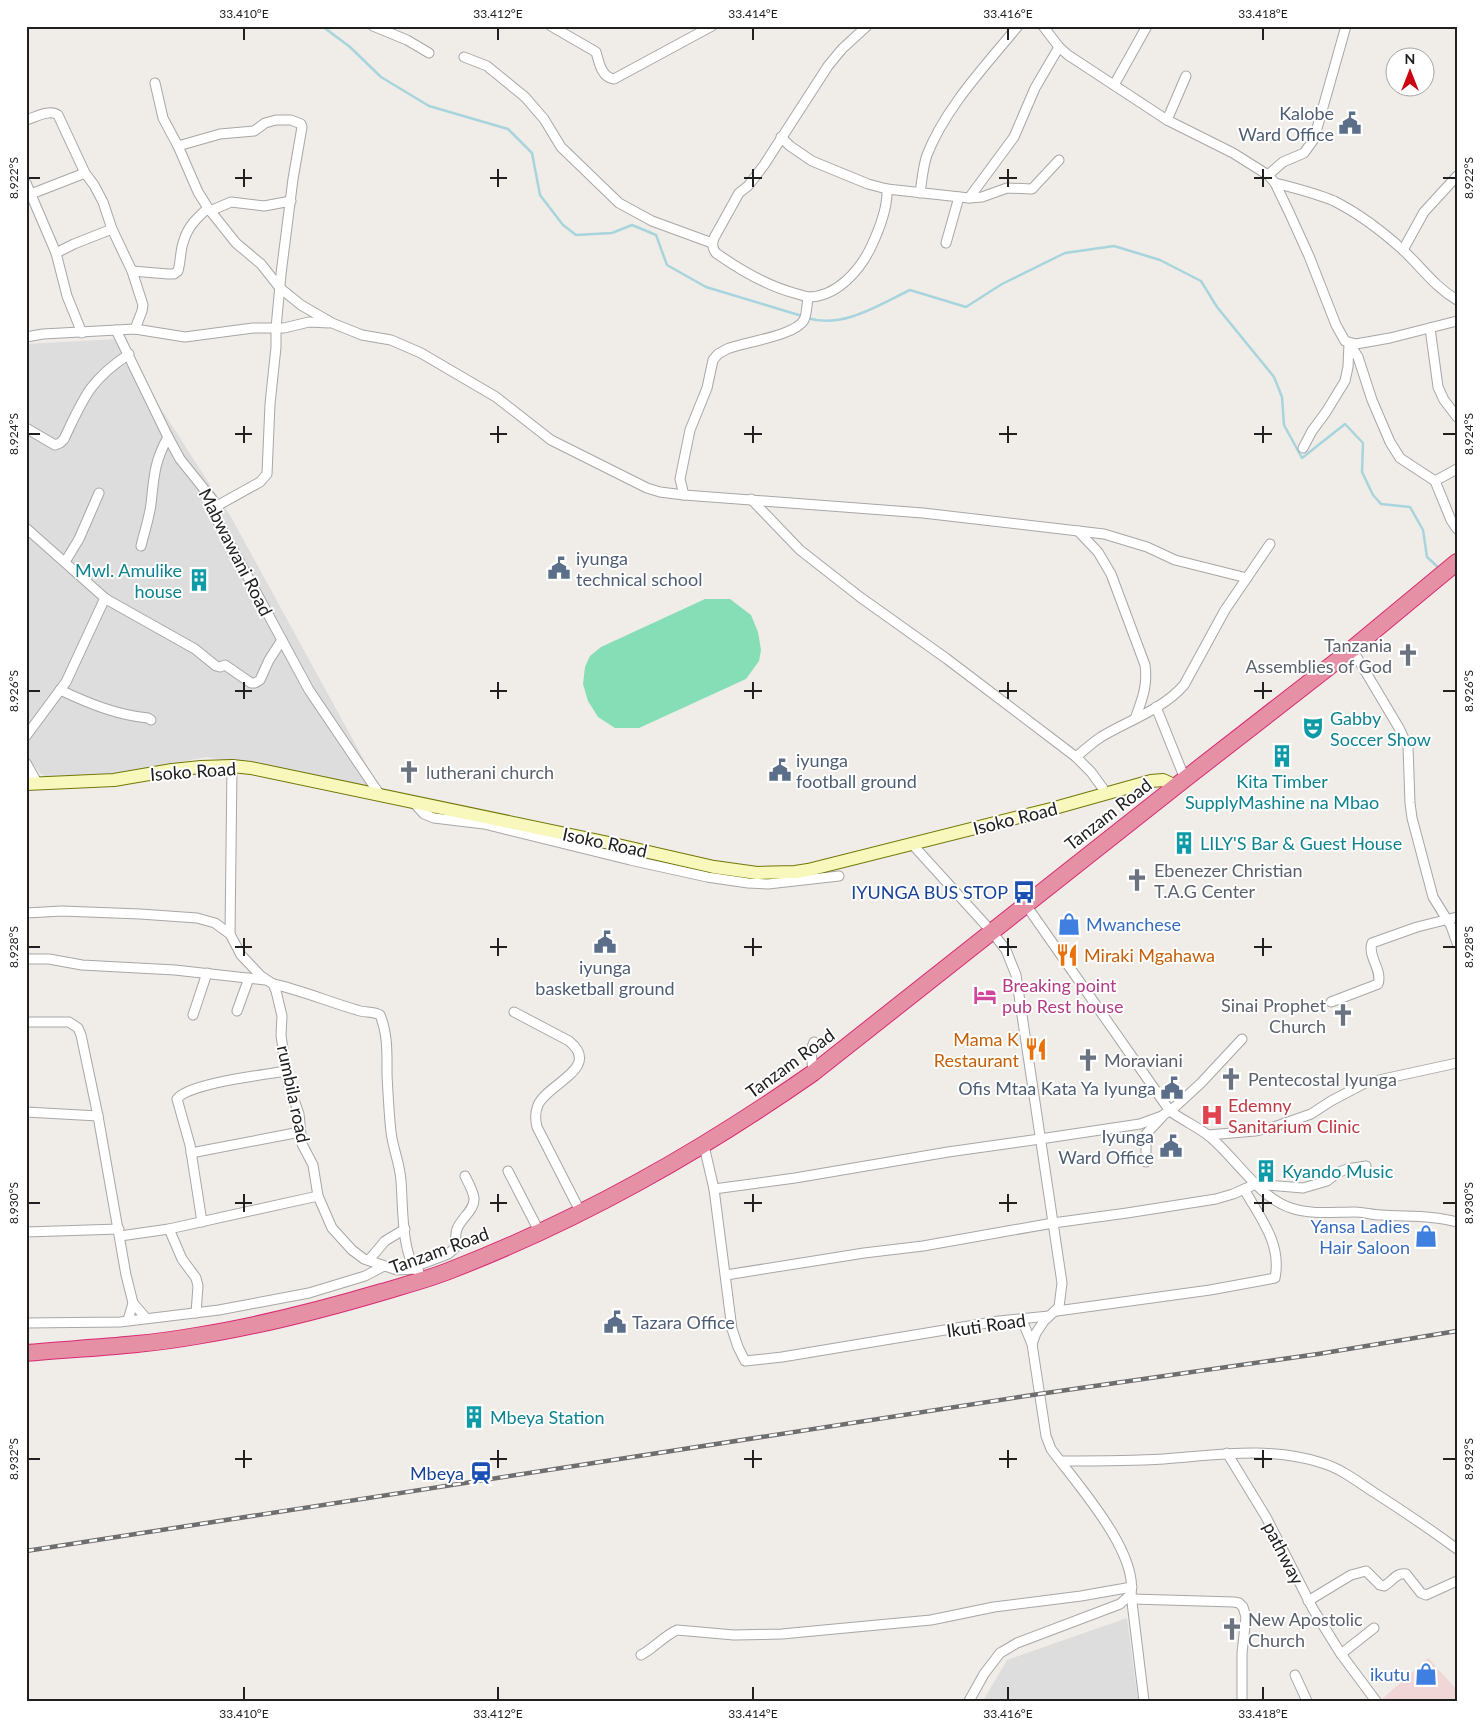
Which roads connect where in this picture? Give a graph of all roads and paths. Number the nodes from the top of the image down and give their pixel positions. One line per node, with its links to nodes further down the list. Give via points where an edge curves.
1 (373, 26): 10 (street)
2 (551, 26): 3 (street, via 596,52 605,75 614,79)
3 (712, 26)
4 (867, 26): 17 (street, via 828,66)
5 (1018, 26): 26 (street, via 960,98 935,138 925,161)
6 (1043, 26): 9 (street)
7 (1147, 26): 14 (street)
8 (1346, 26): 21 (street, via 1314,139 1304,153 1283,162)
9 (1059, 47): 14 (street); 29 (street, via 1035,88 1014,137)
10 (429, 53)
11 (464, 57): 33 (street, via 487,66 525,97 562,147 619,203 652,221)
12 (1186, 76): 16 (street)
13 (155, 83): 18 (street, via 163,118)
14 (1114, 86): 16 (street)
15 (26, 120): 20 (street, via 54,112 58,115)
16 (1167, 120): 21 (street, via 1233,153)
17 (781, 137): 25 (street, via 799,153 822,166); 33 (street, via 748,186 739,193)
18 (178, 146): 30 (street, via 220,134 254,131 276,120 299,123 302,132); 31 (street)
19 (1059, 160): 29 (street, via 1032,189 1007,188)
20 (85, 173): 27 (street); 32 (street, via 103,202)
21 (1268, 175): 24 (street)
22 (1457, 176): 35 (street, via 1424,212)
23 (26, 183): 27 (street)
24 (1275, 183): 35 (street, via 1333,201); 49 (street, via 1336,325)
25 (887, 189): 26 (street); 39 (street, via 880,223 862,263 850,278 831,291)
26 (920, 193): 28 (street)
27 (31, 194): 36 (street)
28 (959, 196): 29 (street); 34 (street)
29 (969, 198)
30 (291, 200): 31 (street, via 264,206 231,202); 38 (street)
31 (209, 210): 37 (street, via 194,222 186,234 178,271 174,274); 38 (street)
32 (112, 230): 36 (street); 37 (street)
33 (712, 243): 39 (street, via 716,253 748,274 779,289)
34 (946, 243)
35 (1403, 250): 40 (street, via 1446,294)
36 (56, 253): 47 (street, via 67,296)
37 (132, 271): 45 (street, via 143,305)
38 (280, 288): 42 (street); 43 (street)
39 (808, 297): 58 (street, via 804,320 784,333 733,346 716,356 690,430 680,479)
40 (1457, 300)
41 (1457, 321): 44 (street)
42 (332, 323): 43 (street, via 309,322); 58 (street, via 356,333 391,340 421,354 496,397 550,440 647,488)
43 (276, 328): 45 (street, via 185,337); 60 (street, via 267,474 260,482)
44 (1430, 328): 49 (street, via 1390,338); 51 (street, via 1438,387)
45 (135, 329): 46 (street)
46 (116, 330): 47 (street); 50 (street, Mabwawani Road)
47 (82, 333): 48 (street)
48 (26, 336)
49 (1349, 343): 54 (street, via 1344,381); 56 (street, via 1358,357 1390,442 1400,458)
50 (129, 354): 52 (street, via 90,387 60,443 53,444); 53 (street, Mabwawani Road)
51 (1457, 417)
52 (26, 428)
53 (168, 437): 60 (street, Mabwawani Road, via 180,459 209,493); 65 (street, via 156,463 151,506)
54 (1303, 448)
55 (1457, 469): 56 (street)
56 (1435, 481): 62 (street)
57 (99, 493): 66 (street, via 79,539)
58 (684, 495): 59 (street)
59 (751, 499): 63 (street, via 923,513); 77 (street, via 800,550)
60 (215, 507): 70 (street, Mabwawani Road, via 216,518)
61 (26, 528): 66 (street)
62 (1457, 529)
63 (1078, 531): 68 (street, via 1111,535 1175,560); 74 (street, via 1098,552 1111,574 1145,665 1145,690)
64 (1270, 544): 68 (street)
65 (141, 546)
66 (64, 562): 69 (street)
67 (1448, 570): 71 (highway, Tanzam Road)
68 (1247, 578): 73 (street, via 1225,610 1184,685)
69 (105, 598): 70 (street, via 195,649 216,666 224,665 253,684 260,680); 72 (street)
70 (282, 640): 83 (street, Mabwawani Road, via 322,710)
71 (1352, 649): 80 (highway, Tanzam Road); 90 (street, via 1408,747 1412,818 1433,897)
72 (60, 690): 75 (street, via 117,713); 76 (street)
73 (1156, 708): 74 (street); 80 (street)
74 (1135, 719): 77 (street, via 1102,737)
75 (151, 720)
76 (26, 736)
77 (1076, 757): 82 (street)
78 (26, 762): 81 (street)
79 (232, 766): 81 (street, Isoko Road, via 172,770 114,780); 83 (street, Isoko Road); 92 (street)
80 (1180, 782): 82 (street, Isoko Road, via 1151,781); 87 (highway, Tanzam Road)
81 (32, 784)
82 (1107, 794): 85 (street, Isoko Road)
83 (380, 795): 84 (street, Isoko Road)
84 (414, 803): 85 (street, Isoko Road, via 748,872 795,872); 86 (street, via 424,814 434,818 484,824 707,877 768,884)
85 (912, 844): 91 (street)
86 (839, 876)
87 (1026, 905): 91 (highway, Tanzam Road); 109 (street, via 1080,980)
88 (26, 913): 92 (street, via 62,911 197,918 215,923)
89 (1457, 917): 90 (street)
90 (1446, 919): 93 (street); 98 (street, via 1372,943 1378,984)
91 (992, 932): 107 (highway, Tanzam Road); 113 (street, via 1006,950 1016,974)
92 (230, 934): 97 (street, rumbila road, via 241,955)
93 (1457, 942)
94 (26, 959): 95 (street)
95 (207, 973): 96 (street); 101 (street)
96 (249, 978): 97 (street); 99 (street)
97 (270, 982): 106 (street, rumbila road, via 282,1011 281,1035); 129 (street, via 354,1010 380,1015 386,1042 391,1135 400,1173)
98 (1331, 1002)
99 (237, 1011)
100 (514, 1012): 124 (street, via 569,1041 580,1052 575,1070 538,1104 535,1120)
101 (193, 1015)
102 (26, 1022): 110 (street, via 69,1022 78,1028 85,1047)
103 (1242, 1039): 109 (street, via 1202,1084)
104 (814, 1042): 107 (street, via 811,1050)
105 (1457, 1063): 112 (street, via 1365,1084 1311,1114 1274,1127)
106 (286, 1071): 111 (street, rumbila road, via 299,1114); 115 (street, via 213,1084 178,1096)
107 (813, 1073): 114 (highway, Tanzam Road)
108 (26, 1112): 110 (street)
109 (1166, 1114): 112 (street); 113 (street, via 1140,1124); 116 (street, via 1146,1134)
110 (98, 1116): 131 (street)
111 (300, 1132): 115 (street); 123 (street, rumbila road, via 302,1144 313,1165)
112 (1208, 1135): 120 (street)
113 (1040, 1139): 121 (street); 127 (street)
114 (704, 1146): 121 (street, Ikuti Road); 124 (highway, Tanzam Road)
115 (191, 1153): 125 (street)
116 (1146, 1162)
117 (1366, 1166): 120 (street, via 1347,1169 1327,1181 1303,1188)
118 (508, 1172): 132 (street)
119 (465, 1176): 135 (street, via 474,1202 457,1229 455,1248)
120 (1256, 1184): 122 (street); 126 (street, via 1288,1207 1303,1211 1365,1212)
121 (714, 1188): 136 (street, Ikuti Road)
122 (1244, 1189): 127 (street, via 1216,1199); 139 (street, Ikuti Road, via 1273,1242 1275,1278)
123 (318, 1196): 125 (street); 133 (street, rumbila road, via 332,1228 357,1255)
124 (582, 1213): 132 (highway, Tanzam Road)
125 (202, 1222): 128 (street)
126 (1457, 1222)
127 (1053, 1223): 136 (street); 139 (street, via 1062,1282 1061,1304)
128 (169, 1229): 131 (street); 138 (street, via 182,1259 196,1278)
129 (404, 1229): 133 (street, via 385,1241); 135 (street, via 409,1256)
130 (26, 1232): 131 (street)
131 (120, 1232): 137 (street)
132 (540, 1233): 135 (highway, Tanzam Road, via 449,1271)
133 (369, 1260): 134 (street, rumbila road)
134 (384, 1266): 135 (street, rumbila road); 138 (street, via 370,1274 309,1293)
135 (418, 1271): 145 (highway, Tanzam Road, via 311,1312 197,1336)
136 (726, 1275): 142 (street, Ikuti Road, via 732,1329 745,1361)
137 (133, 1303): 140 (street); 141 (street)
138 (196, 1313): 140 (street)
139 (1053, 1314): 142 (street, Ikuti Road); 144 (street, via 1040,1326)
140 (146, 1318): 141 (street)
141 (128, 1320): 143 (street)
142 (1022, 1320): 144 (street)
143 (26, 1323)
144 (1032, 1344): 147 (street, via 1046,1436)
145 (26, 1353)
146 (1228, 1452): 147 (street, via 1161,1459); 148 (street, via 1280,1454 1324,1463 1345,1473); 151 (street, pathway, via 1266,1517)
147 (1061, 1461): 150 (street, via 1120,1547 1128,1566)
148 (1457, 1549)
149 (1457, 1581): 151 (street, via 1426,1595 1406,1574 1397,1575 1384,1586 1366,1571 1351,1575)
150 (1132, 1593): 154 (street, via 994,1607 931,1620 782,1634 734,1635 677,1630); 156 (street, via 1114,1608 1007,1648 984,1674); 157 (street); 158 (street, via 1239,1603 1246,1617)
151 (1308, 1601): 153 (street, pathway)
152 (1374, 1628): 153 (street)
153 (1341, 1654): 160 (street, pathway)
154 (642, 1655)
155 (1296, 1675): 159 (street)
156 (969, 1701)
157 (1144, 1701)
158 (1242, 1701)
159 (1307, 1701)
160 (1376, 1701)

